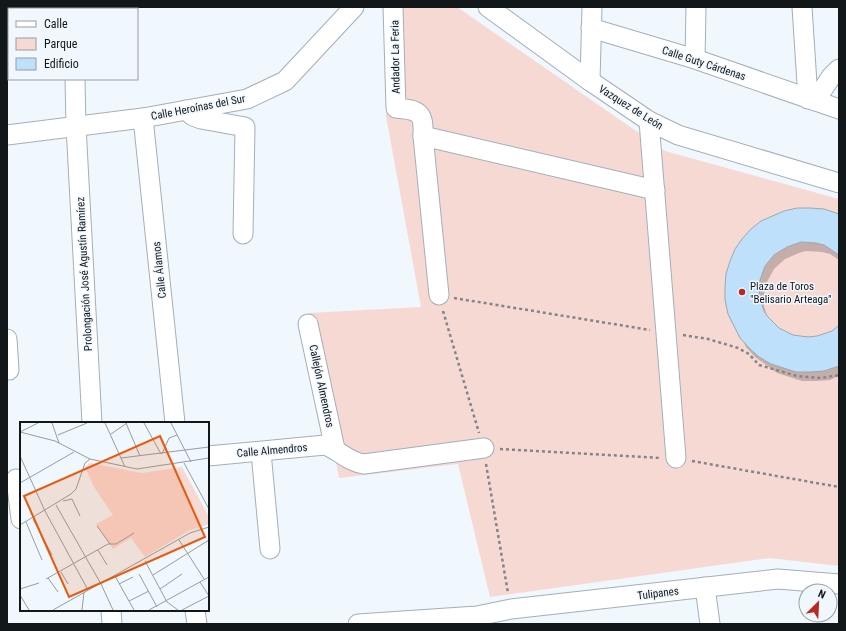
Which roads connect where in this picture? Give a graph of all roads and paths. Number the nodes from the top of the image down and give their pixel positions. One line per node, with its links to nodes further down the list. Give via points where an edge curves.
1 (354, 7): 14 (street, Calle Heroínas del Sur, via 285,81 247,99)
2 (393, 7): 19 (street, Andador La Feria, via 396,108 417,112 423,122)
3 (488, 7): 11 (street, Vazquez de León)
4 (592, 7): 7 (street)
5 (696, 7): 8 (street)
6 (802, 7): 12 (street)
7 (591, 28): 8 (street, Calle Guty Cárdenas); 11 (street)
8 (695, 59): 12 (street, Calle Guty Cárdenas)
9 (839, 69): 12 (street)
10 (75, 80): 17 (street, Prolongación José Agustín Ramírez)
11 (590, 81): 16 (street, Vazquez de León)
12 (812, 100): 13 (street, Calle Guty Cárdenas)
13 (839, 109)
14 (186, 110): 15 (street, Calle Heroínas del Sur); 22 (street, via 201,119 245,127)
15 (143, 118): 17 (street, Calle Heroínas del Sur); 30 (street, Calle Álamos)
16 (649, 121): 20 (street, Vazquez de León, via 678,135); 21 (street)
17 (76, 126): 18 (street, Calle Heroínas del Sur); 29 (street, Prolongación José Agustín Ramírez)
18 (7, 135)
19 (423, 136): 21 (street); 23 (street)
20 (839, 183)
21 (655, 190): 25 (street)
22 (242, 234)
23 (439, 295): 25 (path); 31 (path)
24 (308, 324): 32 (street, Callejón Almendros)
25 (666, 332): 28 (path, via 708,339 738,348 749,354 759,365 797,376 821,378); 35 (street)
26 (7, 340): 27 (street)
27 (9, 370)
28 (839, 375)
29 (92, 422)
30 (175, 422)
31 (484, 448): 32 (street, via 364,464 355,463); 35 (path); 42 (path)
32 (335, 449): 33 (street, Calle Almendros, via 325,445)
33 (261, 452): 34 (street, Calle Almendros); 39 (street)
34 (209, 456)
35 (676, 458): 37 (path)
36 (15, 479): 38 (street)
37 (839, 487)
38 (20, 512)
39 (270, 549)
40 (839, 584): 41 (street, Tulipanes, via 778,579)
41 (705, 587): 42 (street, Tulipanes); 49 (street)
42 (511, 609): 45 (street, Tulipanes)
43 (111, 611): 46 (street)
44 (195, 611): 47 (street)
45 (478, 620): 48 (street, Tulipanes)
46 (112, 624)
47 (197, 624)
48 (358, 624)
49 (710, 624)

